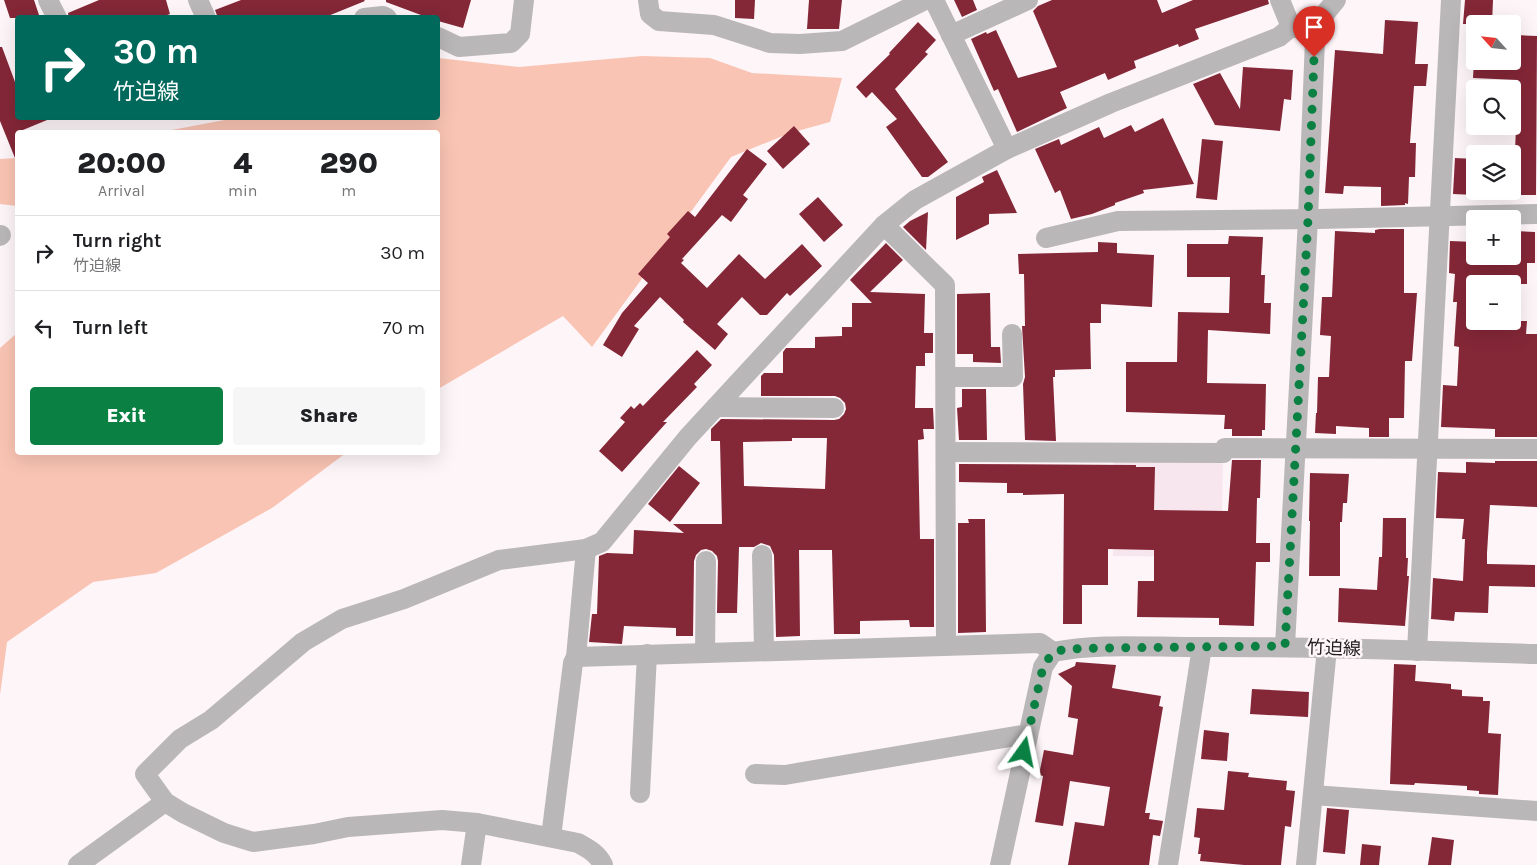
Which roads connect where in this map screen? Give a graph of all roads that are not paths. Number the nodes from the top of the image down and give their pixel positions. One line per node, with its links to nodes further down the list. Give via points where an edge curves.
1 (48, 0): 11 (street)
2 (198, 0): 12 (street)
3 (524, 0): 16 (street, via 520,34 511,43 459,47)
4 (648, 0): 5 (street, via 650,14 658,21 714,25 770,43 800,44 842,41)
5 (925, 0)
6 (934, 0): 15 (street)
7 (1028, 0): 15 (street)
8 (1280, 0): 13 (street)
9 (1336, 0): 14 (street, via 1319,21)
10 (1450, 0): 19 (street)
11 (56, 15)
12 (205, 15)
13 (1291, 26): 14 (street); 17 (street, via 1279,37 1111,103)
14 (1316, 33): 20 (street)
15 (951, 35): 17 (street)
16 (440, 38)
17 (1007, 150): 21 (street, via 916,200)
18 (1537, 214): 19 (street)
19 (1439, 215): 20 (street); 28 (street)
20 (1308, 219): 22 (street, via 1118,221); 27 (street)
21 (884, 225): 24 (street, via 945,284); 25 (street)
22 (1046, 238)
23 (1012, 334): 24 (street, via 1013,376)
24 (946, 377): 30 (street)
25 (716, 407): 26 (street); 31 (street, via 602,542)
26 (834, 408)
27 (1295, 448): 28 (street); 30 (street, via 1226,448 1223,453); 35 (street)
28 (1427, 448): 29 (street); 39 (street)
29 (1537, 449)
30 (946, 452): 34 (street)
31 (586, 549): 44 (street); 49 (street, via 499,560 404,599 342,619 303,642 211,720 180,738 145,774)
32 (762, 554): 38 (street)
33 (706, 561): 41 (street)
34 (946, 645): 38 (street); 40 (street, via 1040,643)
35 (1285, 646): 36 (street, 竹迫線); 37 (street, 竹迫線)
36 (1202, 647): 40 (street, 竹迫線, via 1067,649); 57 (street)
37 (1327, 648): 39 (street, 竹迫線); 48 (street)
38 (764, 651): 41 (street)
39 (1417, 651): 43 (street, 竹迫線)
40 (1053, 652): 45 (street, via 1043,667)
41 (705, 653): 42 (street)
42 (647, 654): 44 (street); 47 (street)
43 (1537, 654)
44 (576, 657): 52 (street)
45 (1028, 734): 46 (street, via 785,775); 56 (street)
46 (755, 774)
47 (640, 793)
48 (1313, 795): 50 (street); 58 (street)
49 (165, 802): 51 (street, via 224,833 253,842 348,827 442,820); 53 (street)
50 (1537, 811)
51 (477, 823): 52 (street); 54 (street)
52 (551, 837): 55 (street, via 578,843 599,857)
53 (78, 865)
54 (471, 865)
55 (603, 865)
56 (1000, 865)
57 (1168, 865)
58 (1306, 865)

